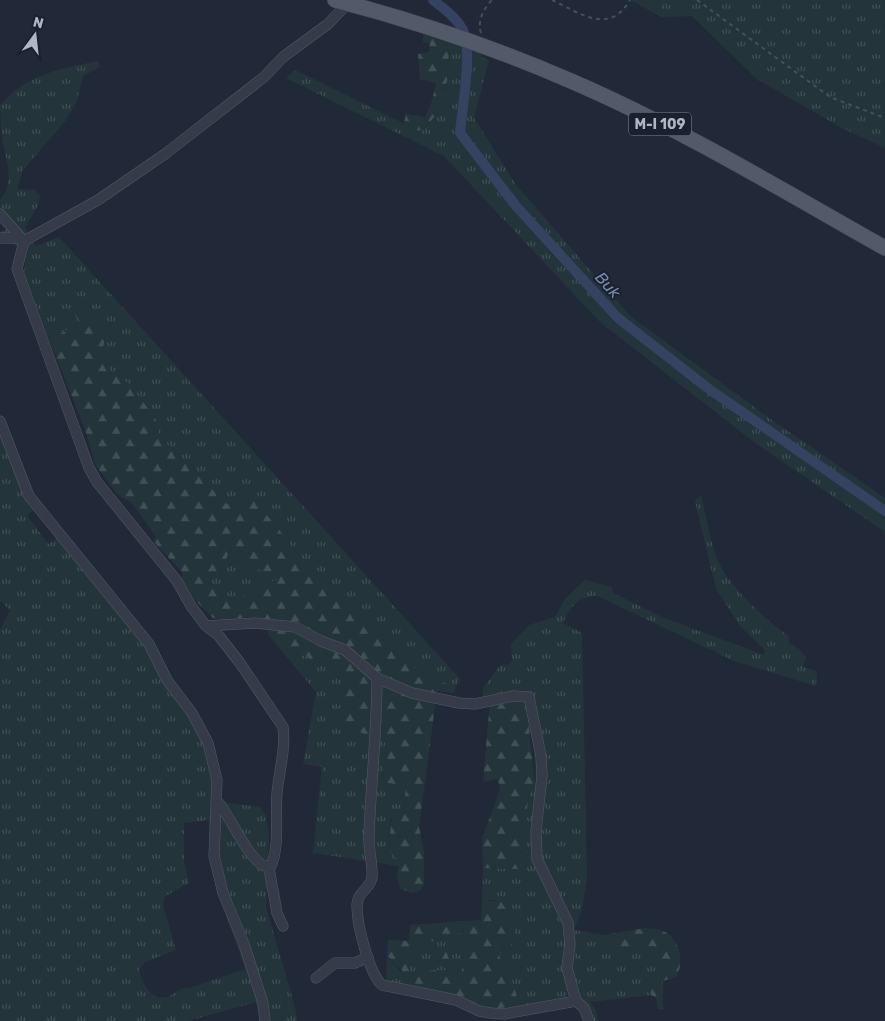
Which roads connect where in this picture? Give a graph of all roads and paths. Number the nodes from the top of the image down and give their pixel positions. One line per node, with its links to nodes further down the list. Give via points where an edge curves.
1 (492, 0): 6 (path, via 479,23)
2 (552, 0): 3 (path, via 599,20 614,16)
3 (630, 0)
4 (697, 0): 7 (path, via 830,97)
5 (342, 2): 6 (main road, M-I 109); 10 (street, via 328,24 282,57 264,77 165,154 98,200)
6 (483, 45): 11 (main road, M-I 109, via 649,118)
7 (885, 118)
8 (0, 214): 10 (street)
9 (0, 238): 10 (street)
10 (24, 242): 13 (street, via 18,274 89,468 177,581)
11 (885, 248)
12 (0, 421): 15 (street, via 29,496 149,644 167,680 201,728 214,761)
13 (206, 626): 14 (street, via 255,623 295,627 345,650); 16 (street, via 219,636 240,663 283,727 285,739 276,840)
14 (377, 678): 18 (street, via 368,836 372,875 369,885 359,894 357,906); 20 (street, via 412,693 459,703 529,697 542,776 536,831 537,859 568,924 567,968)
15 (217, 801): 16 (street, via 252,857 259,865); 21 (street, via 214,856 223,893 263,1003)
16 (270, 868): 17 (street, via 277,913)
17 (283, 926)
18 (368, 957): 19 (street, via 356,963 335,963); 20 (street, via 382,986 456,1000 479,1011 504,1014)
19 (316, 978)
20 (576, 1001): 22 (street, via 584,1008)
21 (265, 1021)
22 (588, 1021)

